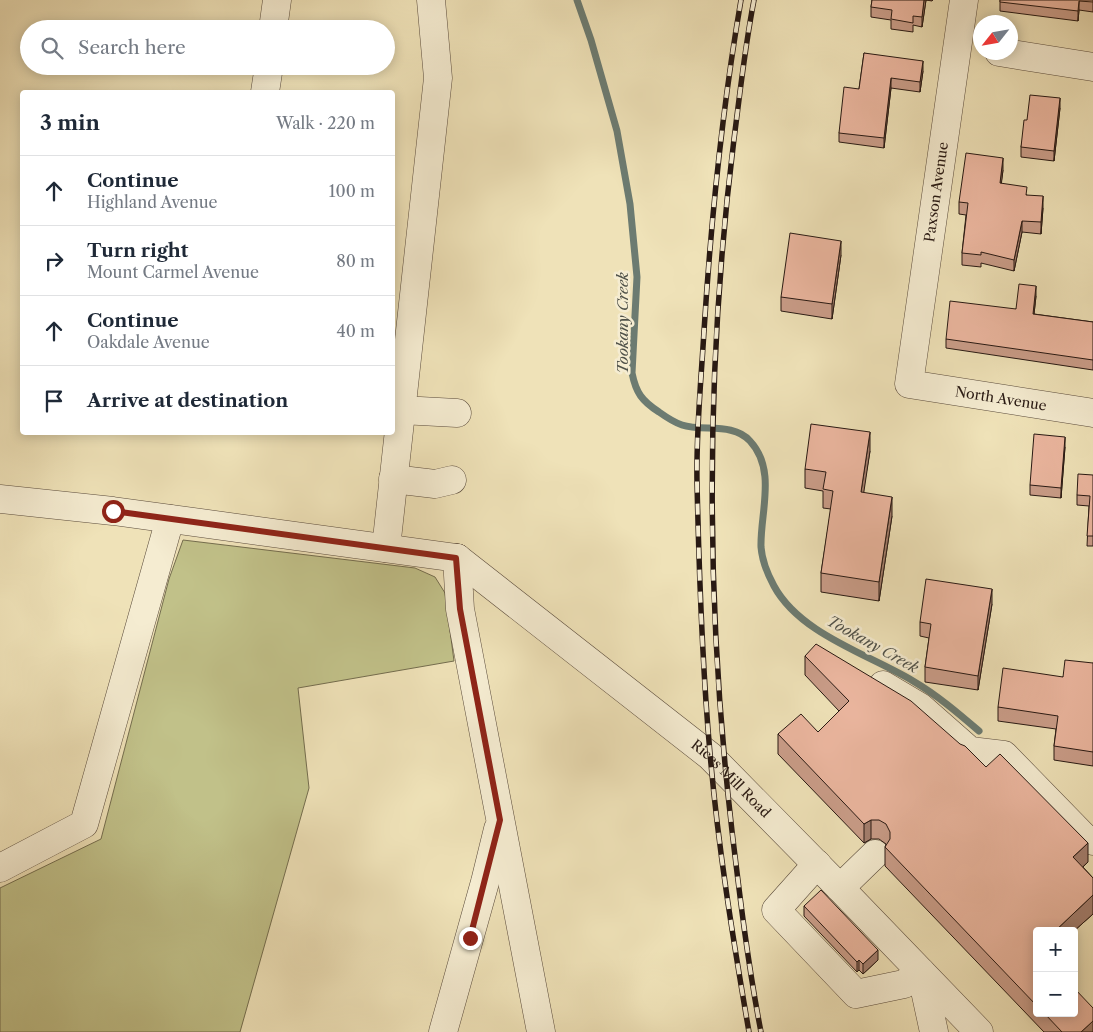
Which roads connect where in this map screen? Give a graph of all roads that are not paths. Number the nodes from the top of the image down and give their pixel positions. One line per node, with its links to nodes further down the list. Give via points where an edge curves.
1 (277, 0): 4 (street)
2 (431, 0): 11 (street, via 438,78)
3 (964, 0): 5 (street, Paxson Avenue)
4 (274, 20)
5 (969, 48): 10 (street, Paxson Avenue)
6 (1018, 55): 7 (street)
7 (1093, 68)
8 (268, 75): 9 (street)
9 (265, 90)
10 (909, 384): 13 (street, North Avenue)
11 (401, 410): 12 (street); 14 (street)
12 (457, 413)
13 (1093, 413)
14 (393, 480): 15 (street, via 435,484); 18 (street)
15 (452, 480)
16 (0, 499): 17 (street)
17 (170, 519): 18 (street); 25 (street, via 84,824)
18 (386, 548): 19 (street)
19 (456, 558): 21 (street, via 460,609); 24 (street, Rices Mill Road, via 710,756)
20 (862, 672): 22 (street, via 920,707 970,751 1004,755 1086,838)
21 (500, 820): 28 (street, via 486,882); 29 (street)
22 (1093, 841)
23 (875, 854): 26 (street)
24 (817, 864): 26 (street, Rices Mill Road); 27 (street, via 776,910 856,994 904,984)
25 (0, 868)
26 (840, 888): 27 (street, Rices Mill Road)
27 (921, 972): 30 (street); 31 (street, Rices Mill Road)
28 (443, 1032)
29 (541, 1032)
30 (934, 1032)
31 (979, 1032)

